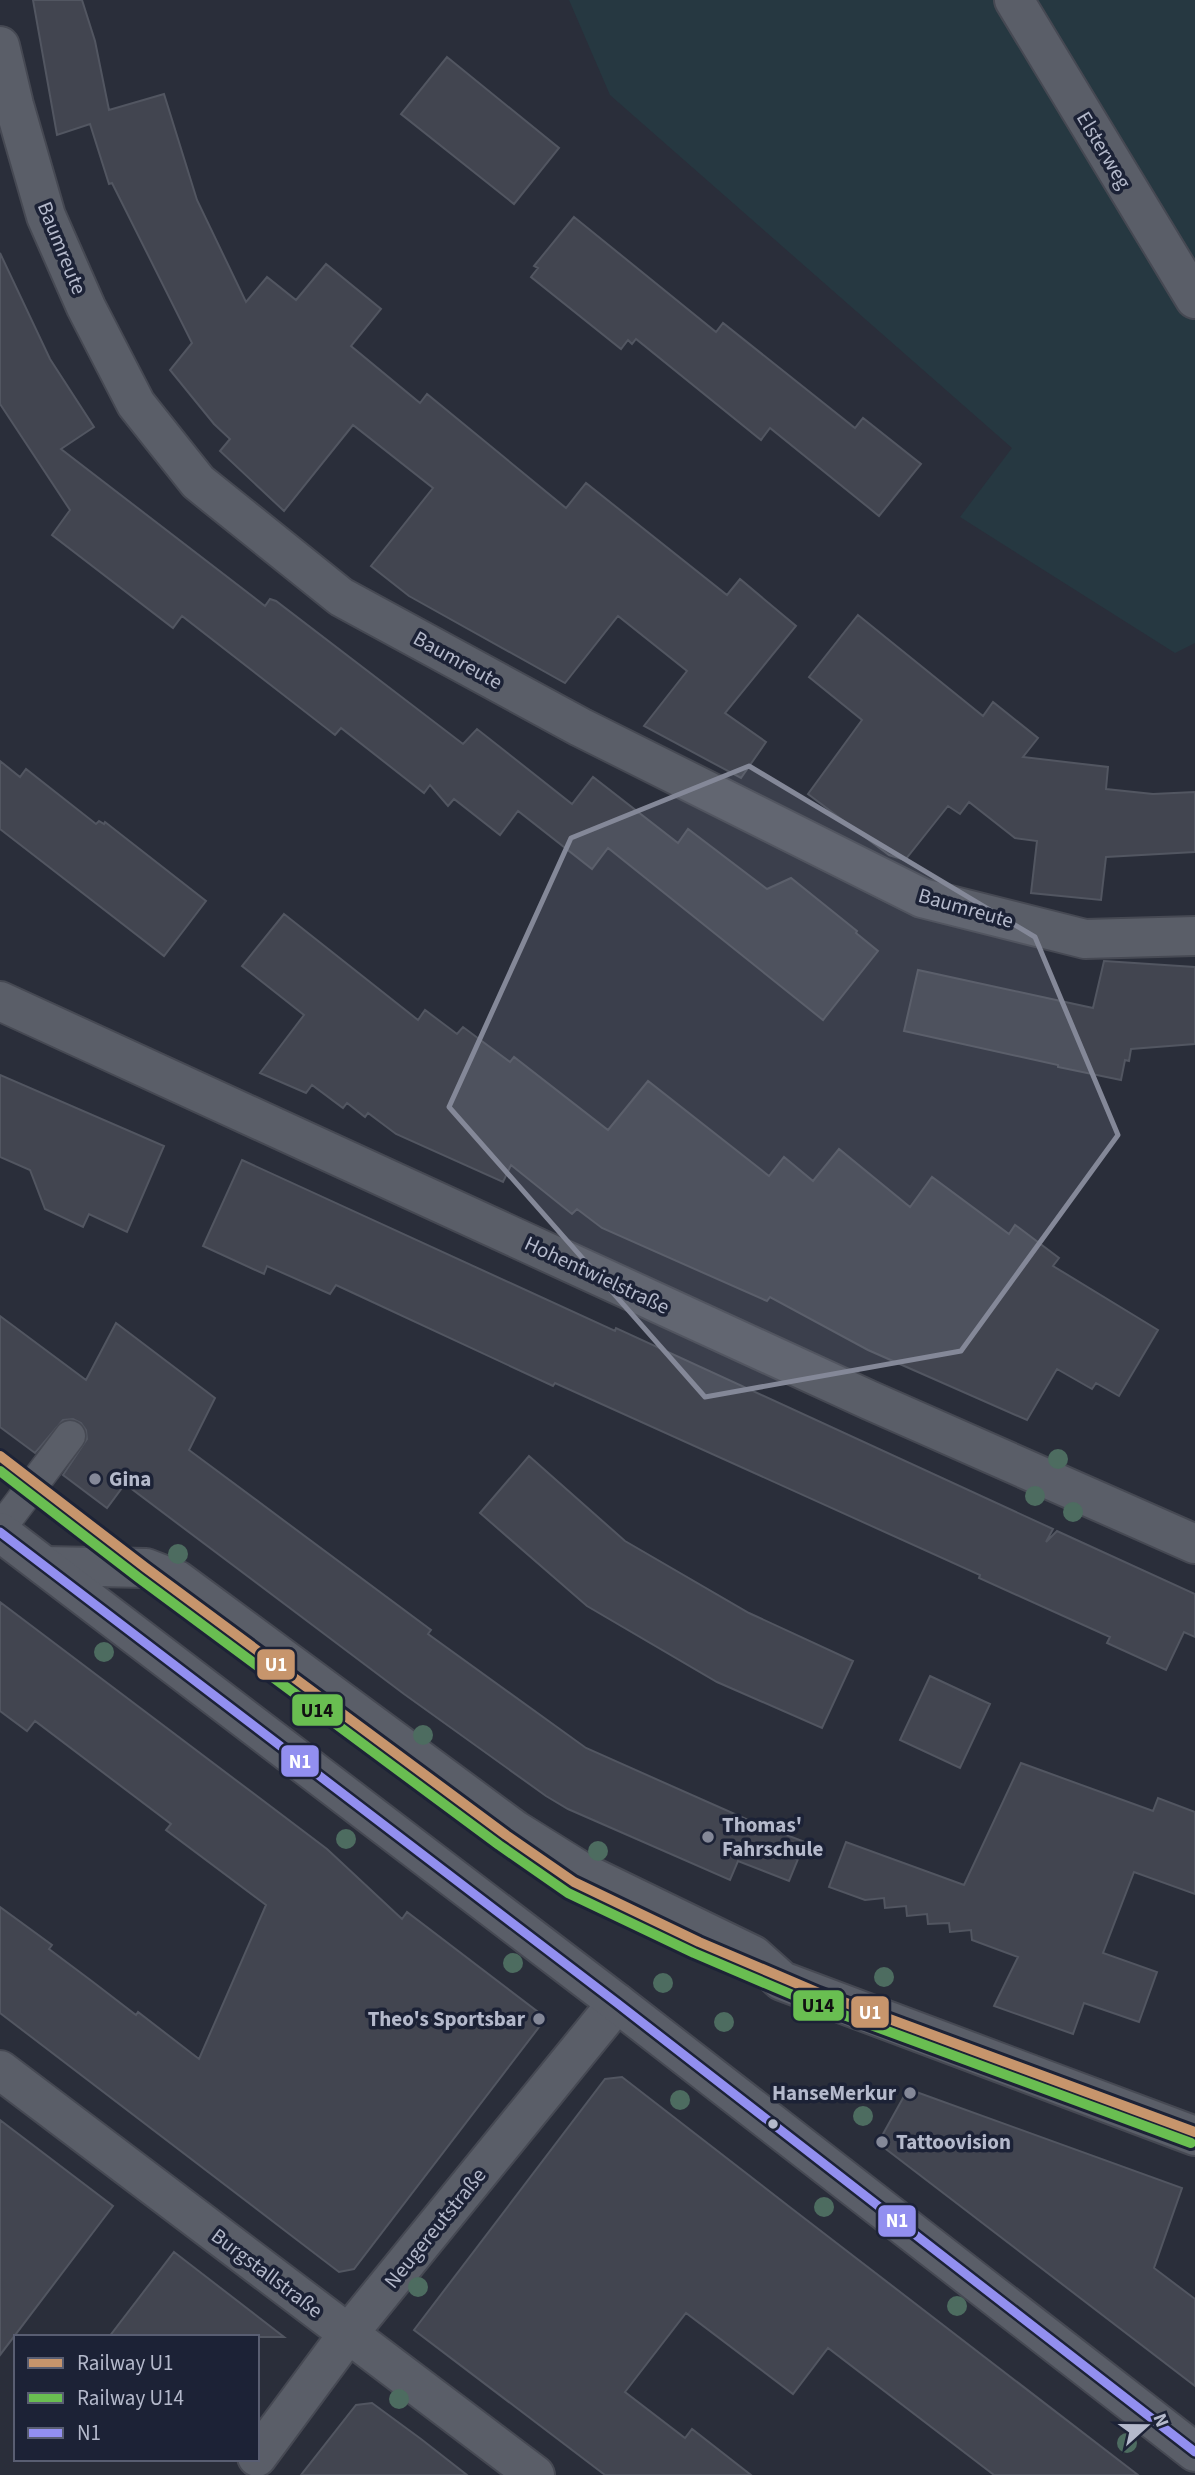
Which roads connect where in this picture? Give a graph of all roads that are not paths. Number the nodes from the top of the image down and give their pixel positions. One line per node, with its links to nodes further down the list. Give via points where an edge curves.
1 (1014, 0): 3 (street, Elsterweg)
2 (0, 47): 4 (street, Baumreute, via 46,216 136,404 198,482 341,597 579,727 922,898 1086,939)
3 (1195, 299)
4 (1195, 936)
5 (0, 1001): 8 (street, Hohentwielstraße, via 869,1400)
6 (70, 1436): 7 (lane)
7 (0, 1531): 9 (street)
8 (1195, 1544)
9 (45, 1566): 10 (street); 12 (street, via 146,1569 177,1580 515,1830 584,1873 753,1955 782,1981)
10 (617, 2003): 13 (street, Neugereutstraße); 14 (street)
11 (0, 2070): 13 (street, Burgstallstraße)
12 (1195, 2136)
13 (348, 2334): 15 (street, Neugereutstraße); 16 (street, Burgstallstraße)
14 (1195, 2452)
15 (259, 2454)
16 (535, 2475)

